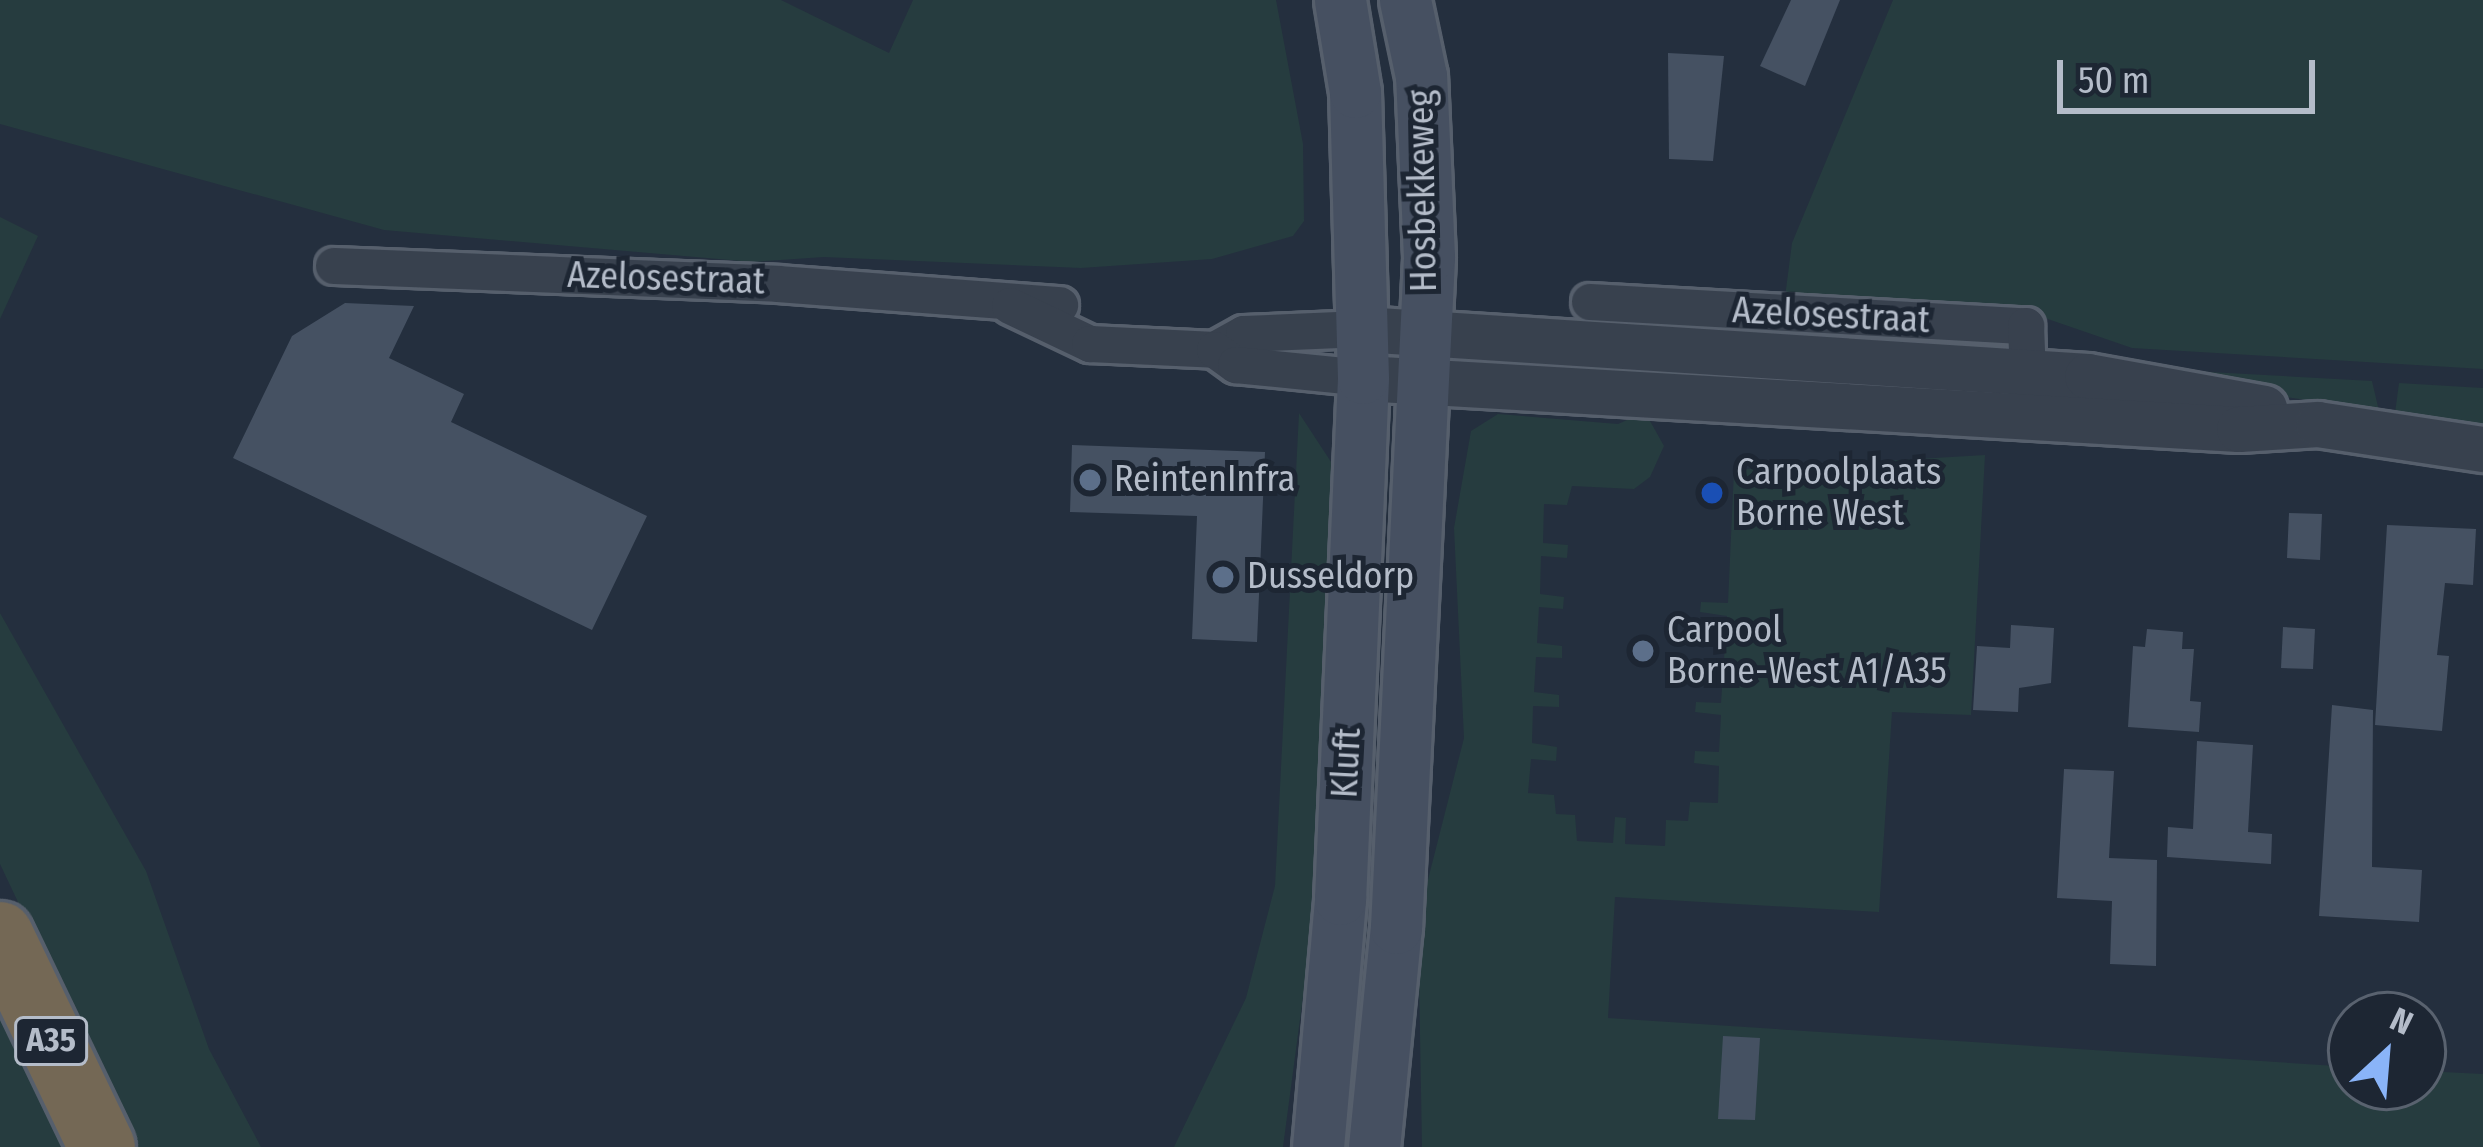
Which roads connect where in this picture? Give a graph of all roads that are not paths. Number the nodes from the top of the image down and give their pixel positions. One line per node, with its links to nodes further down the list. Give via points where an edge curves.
1 (1340, 0): 9 (main road, Hosbekkeweg, via 1355,92)
2 (1406, 0): 7 (main road, Hosbekkeweg, via 1428,174)
3 (334, 266): 4 (street, Azelosestraat)
4 (997, 299): 6 (street, Azelosestraat); 9 (street, Azelosestraat, via 1090,344 1215,350 1236,365)
5 (1590, 302): 11 (street, Azelosestraat, via 2026,326)
6 (1060, 305)
7 (1425, 333): 8 (street, Azelosestraat); 9 (street, Azelosestraat); 10 (main road, Hosbekkeweg)
8 (1693, 348): 11 (street, Azelosestraat); 12 (street, Azelosestraat)
9 (1362, 353): 10 (street, Azelosestraat); 16 (main road, Kluft, via 1340,899)
10 (1423, 384): 12 (street, Azelosestraat); 17 (main road, Kluft, via 1396,928)
11 (2028, 394): 12 (street, Azelosestraat); 13 (street, Azelosestraat, via 2239,428 2318,424)
12 (1690, 398)
13 (2483, 449)
14 (0, 935): 15 (highway, A35)
15 (102, 1147)
16 (1318, 1147)
17 (1374, 1147)

